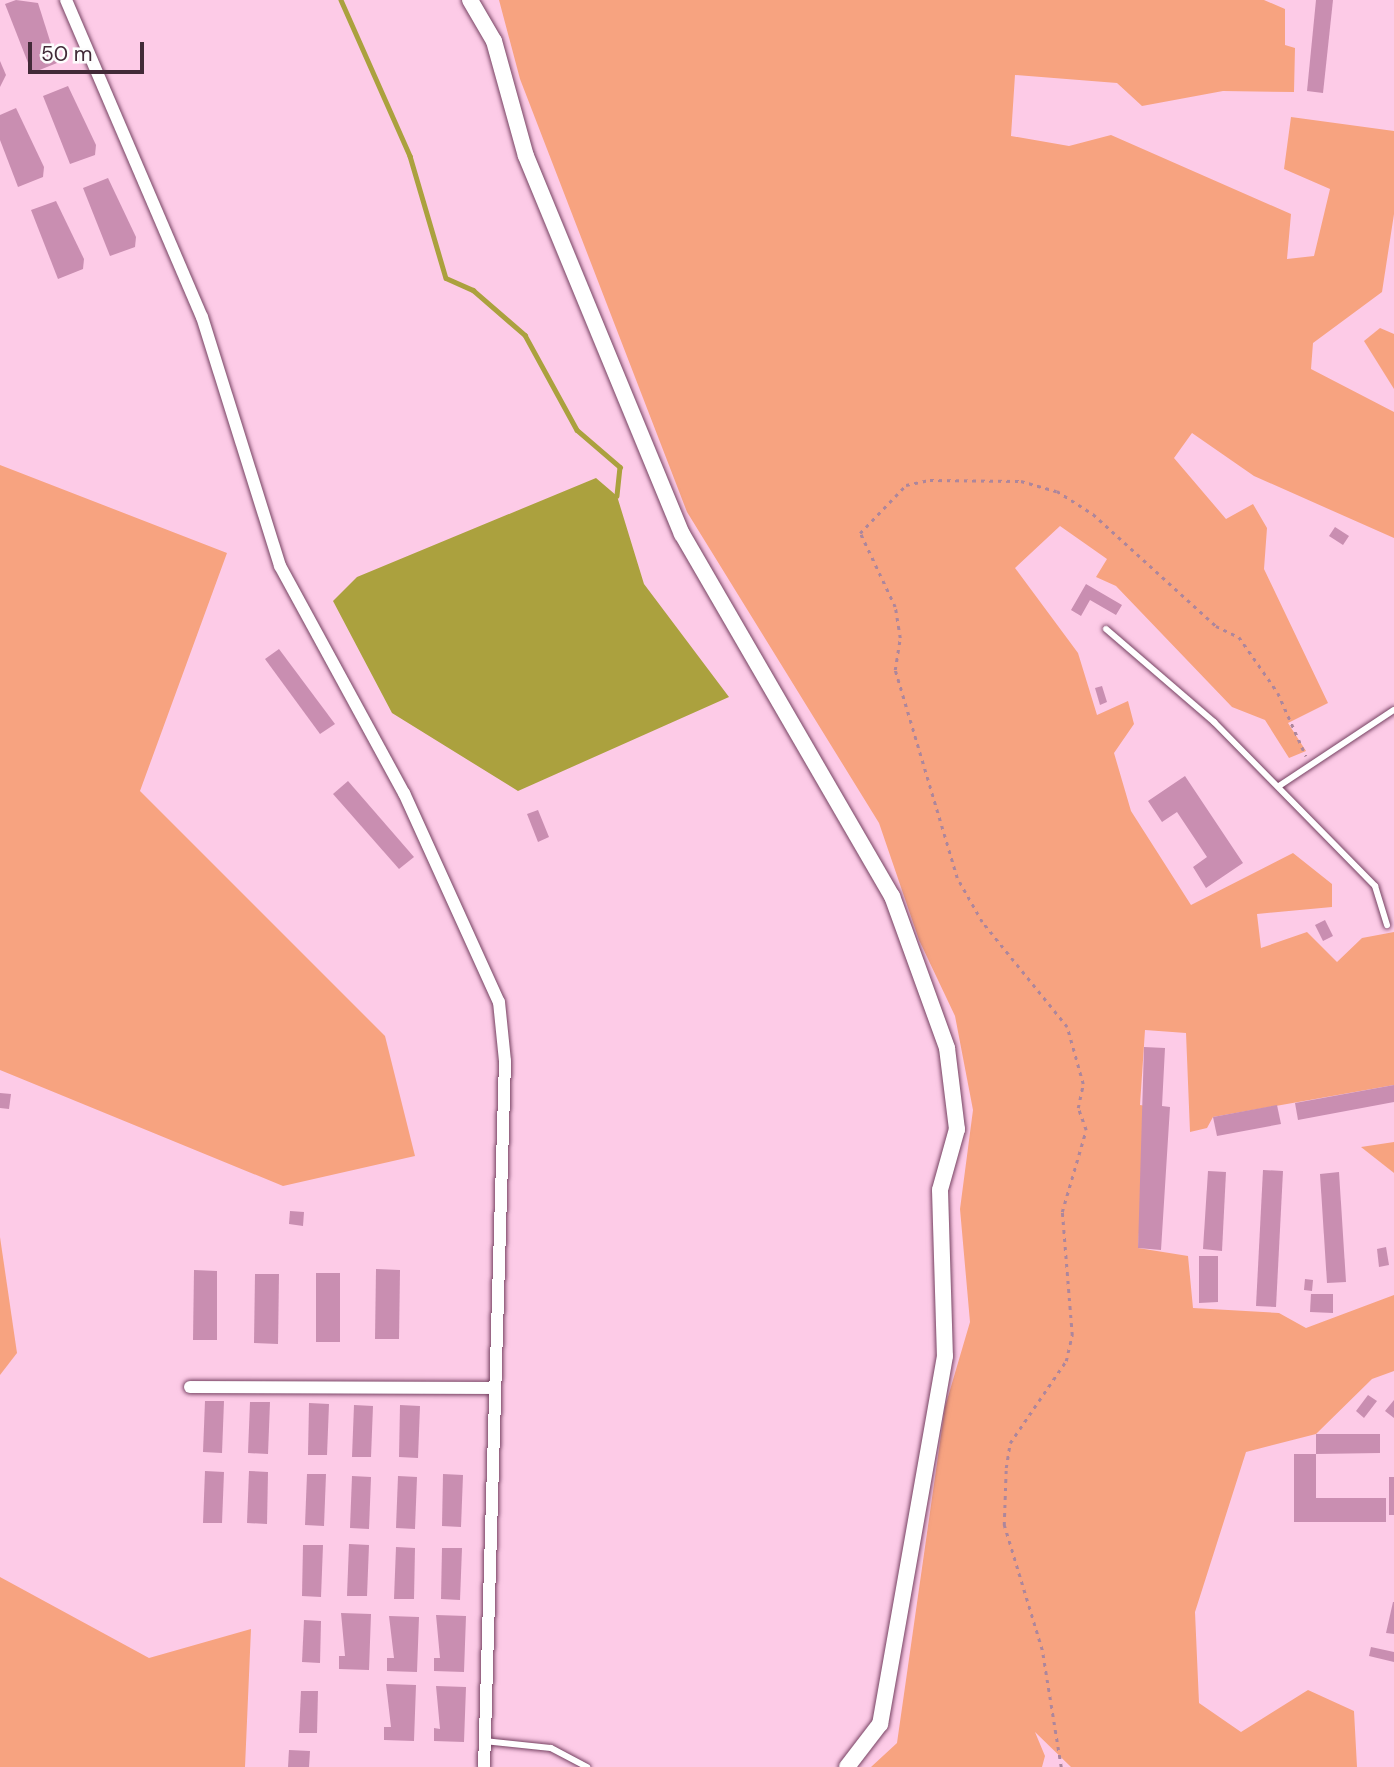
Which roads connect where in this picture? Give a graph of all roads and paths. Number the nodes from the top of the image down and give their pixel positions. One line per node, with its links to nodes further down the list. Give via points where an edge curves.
1 (66, 0): 9 (street, via 202,317 280,566 404,793 499,1002 505,1061)
2 (470, 0): 13 (street, via 494,41 526,156 682,534 892,896 947,1048 957,1129 940,1191 945,1356 880,1724)
3 (1106, 629): 6 (lane)
4 (1394, 710): 5 (lane)
5 (1311, 765): 6 (lane); 14 (path, via 1278,693 1239,637 1216,626 1093,514 1057,491 1021,481 930,480 906,485 860,533 895,607 900,638 895,670 957,878 982,922 1067,1027 1083,1084 1078,1108 1086,1130 1062,1212 1072,1335 1066,1361 1010,1443 1004,1525 1042,1650)
6 (1279, 786): 7 (lane, via 1375,886)
7 (1387, 925)
8 (190, 1387): 9 (street)
9 (495, 1388): 10 (street)
10 (484, 1741): 11 (street); 12 (lane, via 551,1748)
11 (484, 1767)
12 (587, 1767)
13 (847, 1767)
14 (1061, 1767)

